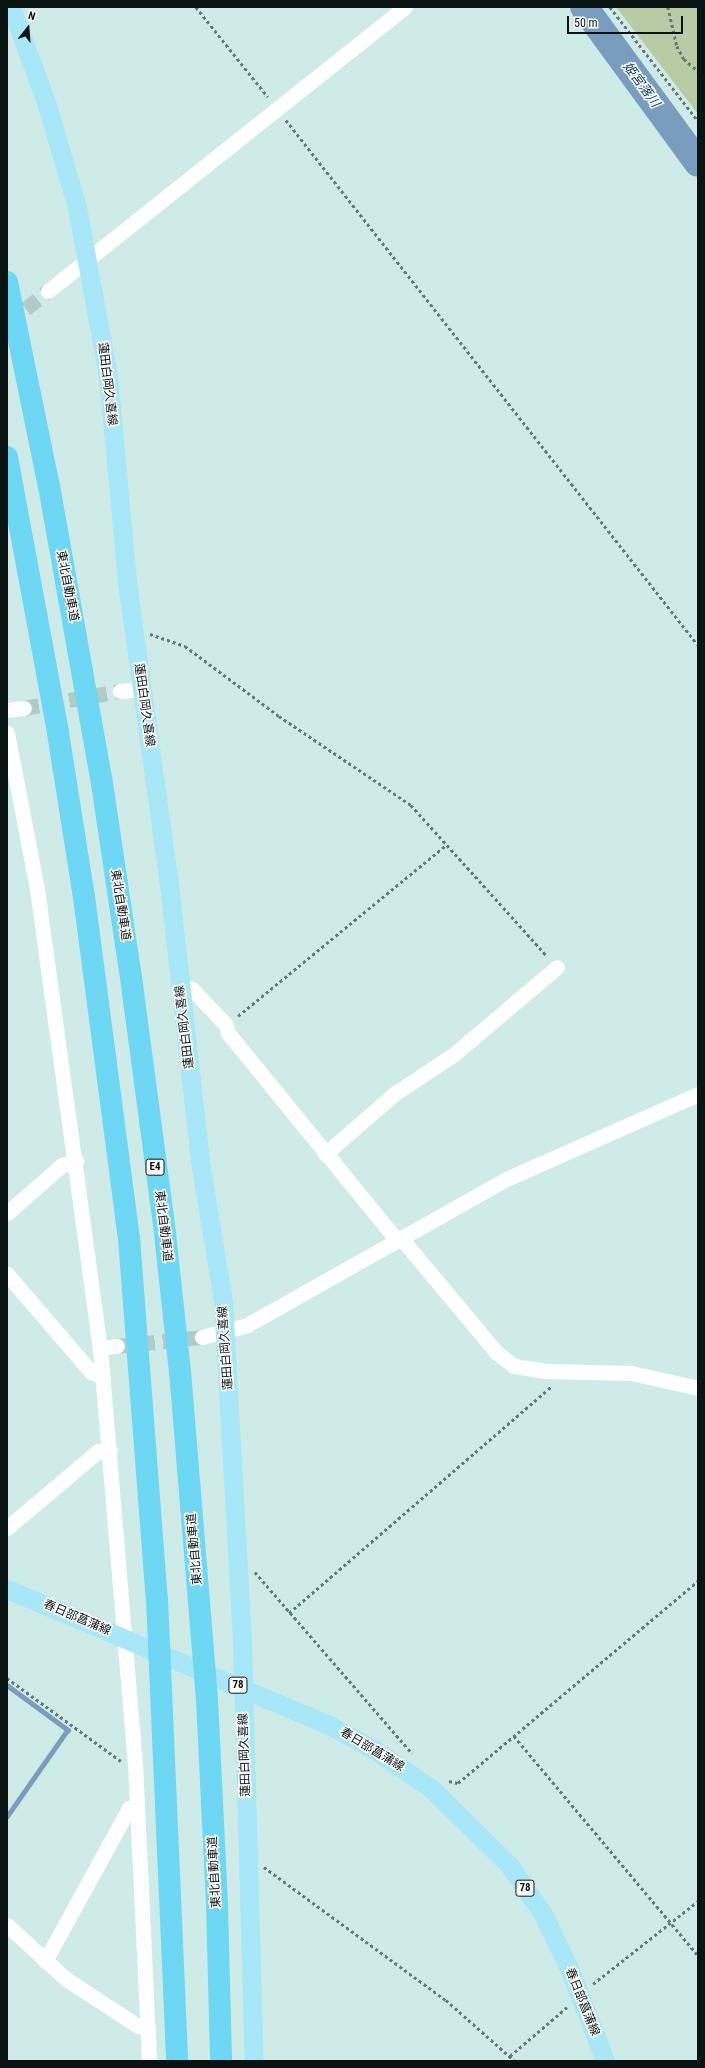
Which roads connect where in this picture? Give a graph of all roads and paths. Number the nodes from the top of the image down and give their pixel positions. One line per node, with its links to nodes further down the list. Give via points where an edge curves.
1 (11, 7): 9 (main road, 蓮田白岡久喜線, via 63,157)
2 (196, 7): 7 (path)
3 (405, 7): 7 (street)
4 (610, 7): 8 (path)
5 (668, 7): 6 (path, via 684,59)
6 (698, 71)
7 (276, 107): 9 (street); 14 (path)
8 (698, 121)
9 (88, 257): 11 (street); 13 (main road, 蓮田白岡久喜線, via 108,376)
10 (7, 282): 61 (highway, 東北自動車道 / E4, via 49,486 100,769 165,1234 180,1371 207,1700 217,1905)
11 (48, 291)
12 (7, 458): 60 (highway, via 58,733 83,889 129,1238 157,1607)
13 (134, 633): 15 (main road, 蓮田白岡久喜線); 21 (path, via 152,634 185,646 279,716 411,805)
14 (698, 645)
15 (142, 689): 16 (street); 23 (main road, 蓮田白岡久喜線)
16 (120, 691)
17 (24, 708): 18 (street)
18 (7, 710)
19 (7, 733): 20 (street)
20 (9, 750): 27 (street, via 37,889)
21 (446, 845): 22 (path); 24 (path)
22 (556, 967): 26 (street, via 453,1055 394,1094)
23 (180, 987): 24 (street, via 192,989); 31 (main road, 蓮田白岡久喜線, via 201,1168)
24 (226, 1025): 26 (street, via 228,1033)
25 (698, 1094): 29 (street, via 504,1180)
26 (325, 1154): 29 (street)
27 (76, 1161): 28 (street, via 62,1165); 34 (street)
28 (7, 1213)
29 (398, 1238): 31 (street, via 246,1325); 35 (street, via 496,1352 514,1366)
30 (7, 1274): 36 (street, via 91,1372)
31 (227, 1332): 32 (street); 40 (main road, 蓮田白岡久喜線)
32 (202, 1337)
33 (117, 1346): 34 (street)
34 (100, 1348): 36 (street)
35 (571, 1370): 37 (street, via 631,1373); 43 (path)
36 (101, 1376): 38 (street)
37 (698, 1388)
38 (110, 1451): 39 (street, via 98,1451); 47 (street)
39 (7, 1528)
40 (236, 1563): 43 (path, via 250,1565); 50 (main road, 蓮田白岡久喜線, via 242,1644)
41 (698, 1581): 45 (path)
42 (7, 1589): 56 (main road, 春日部菖蒲線 / 78, via 341,1731 405,1769 454,1808 510,1866 543,1914)
43 (289, 1613): 46 (path)
44 (7, 1678): 47 (path, via 119,1761)
45 (514, 1736): 48 (path, via 458,1783); 52 (path)
46 (417, 1757)
47 (135, 1763): 49 (street)
48 (443, 1779)
49 (137, 1808): 55 (street, via 129,1808); 57 (street)
50 (248, 1864): 58 (path, via 267,1868 446,2000); 62 (main road, 蓮田白岡久喜線)
51 (698, 1901): 52 (path)
52 (671, 1923): 54 (path); 56 (path)
53 (7, 1925): 55 (street)
54 (698, 1955)
55 (45, 1961): 57 (street, via 99,2003 138,2026)
56 (580, 1996): 58 (path); 64 (main road, 春日部菖蒲線 / 78)
57 (148, 2028): 59 (street)
58 (510, 2056): 63 (path)
59 (149, 2061)
60 (177, 2061)
61 (221, 2061)
62 (254, 2061)
63 (515, 2061)
64 (605, 2061)

